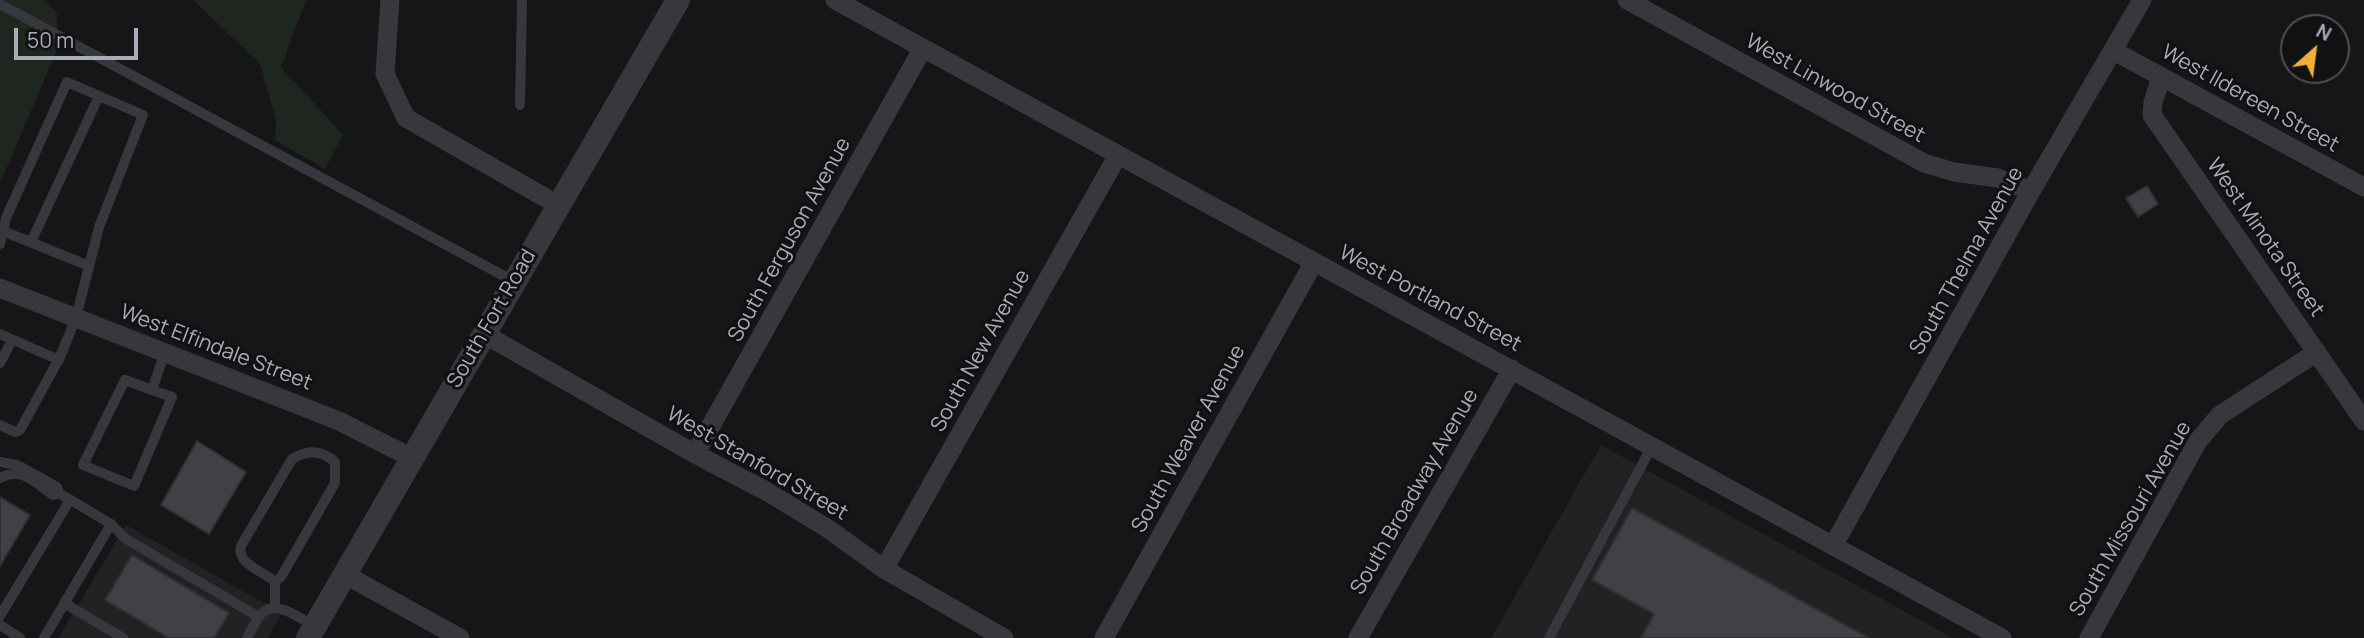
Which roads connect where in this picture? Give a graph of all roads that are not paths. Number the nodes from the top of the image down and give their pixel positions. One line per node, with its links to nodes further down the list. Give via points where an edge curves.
1 (390, 0): 16 (street, via 385,74 406,118)
2 (522, 0): 12 (lane)
3 (678, 0): 16 (street, South Fort Road)
4 (835, 0): 8 (street, West Portland Street)
5 (1627, 0): 15 (street, West Linwood Street, via 1924,163 1998,178)
6 (2142, 0): 9 (street, South Thelma Avenue)
7 (0, 4): 22 (lane)
8 (923, 48): 13 (street, West Portland Street); 37 (street, South Ferguson Avenue)
9 (2114, 51): 10 (street, West Ildereen Street); 15 (street, South Thelma Avenue)
10 (2161, 76): 14 (street, West Ildereen Street); 29 (street, West Minota Street, via 2152,115)
11 (99, 96): 17 (lane, via 67,82); 18 (lane); 21 (lane, via 143,115 99,227)
12 (520, 105)
13 (1118, 155): 20 (street, West Portland Street); 45 (street, South New Avenue)
14 (2364, 187)
15 (2031, 191): 44 (street, South Thelma Avenue)
16 (558, 205): 22 (street, South Fort Road)
17 (3, 231): 18 (lane); 19 (lane)
18 (31, 242): 21 (lane)
19 (0, 244)
20 (1314, 262): 32 (street, West Portland Street); 60 (street, South Weaver Avenue)
21 (89, 266): 24 (lane)
22 (513, 281): 26 (street, South Fort Road)
23 (0, 288): 24 (street, West Elfindale Street)
24 (76, 318): 28 (street, West Elfindale Street); 30 (lane)
25 (0, 334): 27 (lane)
26 (484, 334): 37 (street, West Stanford Street); 38 (street, South Fort Road)
27 (12, 340): 30 (lane); 31 (lane)
28 (165, 352): 33 (lane); 38 (street, West Elfindale Street, via 339,421)
29 (2317, 352): 34 (street, West Minota Street); 64 (street, South Missouri Avenue, via 2220,415 2198,441)
30 (59, 360): 35 (lane, via 20,430)
31 (0, 363)
32 (1512, 369): 36 (street, West Portland Street); 61 (street, South Broadway Avenue)
33 (152, 390): 33 (lane, via 125,380 83,465 134,486 172,397)
34 (2364, 421)
35 (0, 425)
36 (1652, 446): 44 (street, West Portland Street); 62 (lane)
37 (695, 454): 45 (street, West Stanford Street, via 788,504)
38 (412, 457): 46 (street, South Fort Road)
39 (0, 462): 41 (lane, via 17,465)
40 (0, 478): 41 (lane, via 19,472 53,495)
41 (60, 492): 42 (lane)
42 (70, 500): 43 (lane); 50 (lane)
43 (111, 524): 48 (lane); 51 (lane, via 126,539)
44 (1833, 546): 63 (street, West Portland Street)
45 (884, 569): 59 (street, West Stanford Street)
46 (344, 574): 53 (street, South Fort Road); 58 (street)
47 (275, 582): 47 (lane, via 242,559 241,546 292,459 301,453 320,453 335,462 335,482); 49 (lane)
48 (64, 603): 54 (lane); 56 (lane)
49 (275, 608): 51 (lane); 53 (lane)
50 (0, 616)
51 (259, 617): 57 (lane)
52 (0, 625): 55 (lane)
53 (311, 632)
54 (47, 637)
55 (20, 638)
56 (123, 638)
57 (247, 638)
58 (460, 638)
59 (1004, 638)
60 (1104, 638)
61 (1358, 638)
62 (1549, 638)
63 (2002, 638)
64 (2089, 638)

